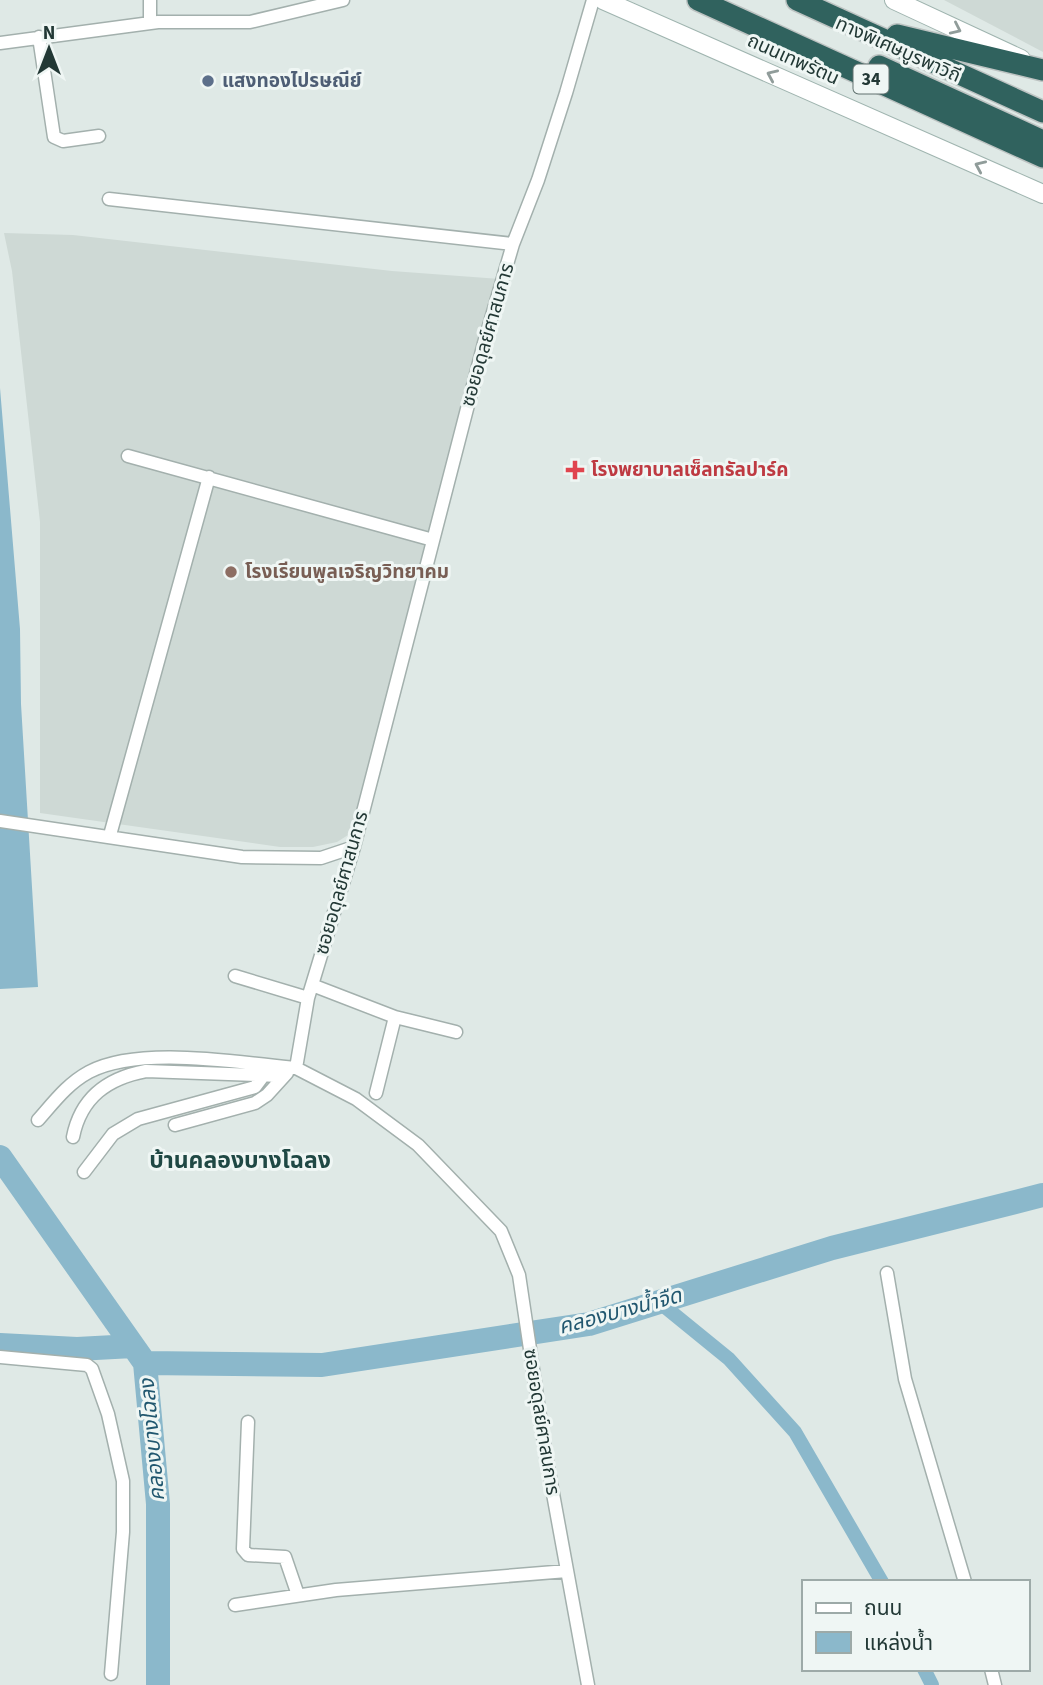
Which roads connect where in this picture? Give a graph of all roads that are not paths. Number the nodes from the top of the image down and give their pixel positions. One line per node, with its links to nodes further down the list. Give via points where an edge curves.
1 (150, 0): 10 (street)
2 (343, 0): 10 (street, via 250,22)
3 (593, 0): 24 (street, ซอยอดุลย์ศาสนการ, via 538,180)
4 (603, 0): 22 (main road, ถนนเทพรัตน / 34, one-way to 4)
5 (698, 0): 17 (highway, ถนนเทพรัตน / 34)
6 (733, 0): 19 (highway, ทางพิเศษบูรพาวิถี)
7 (797, 0): 16 (highway, ทางพิเศษบูรพาวิถี)
8 (813, 0): 11 (highway, 34)
9 (894, 0): 14 (main road, one-way to 14)
10 (150, 23): 12 (street)
11 (884, 33): 14 (highway); 15 (highway, 34)
12 (39, 37): 13 (street); 18 (street, via 54,137 63,141)
13 (0, 43)
14 (1043, 69)
15 (1043, 105)
16 (1043, 112)
17 (977, 127): 20 (highway, ถนนเทพรัตน / 34); 21 (highway)
18 (99, 136)
19 (1043, 141)
20 (1043, 157)
21 (1043, 170)
22 (1043, 194)
23 (109, 199): 24 (street)
24 (513, 244): 27 (street, ซอยอดุลย์ศาสนการ)
25 (128, 456): 26 (street)
26 (209, 477): 27 (street); 29 (street)
27 (433, 540): 30 (street, ซอยอดุลย์ศาสนการ)
28 (0, 821): 29 (street)
29 (110, 835): 30 (street, via 243,857 321,858)
30 (354, 847): 32 (street, ซอยอดุลย์ศาสนการ)
31 (235, 976): 32 (street)
32 (310, 991): 33 (street); 35 (street, ซอยอดุลย์ศาสนการ)
33 (396, 1017): 34 (street); 38 (street)
34 (456, 1032)
35 (296, 1068): 37 (street); 39 (street, via 175,1059 108,1064 67,1087); 46 (street, ซอยอดุลย์ศาสนการ, via 356,1099 418,1145 501,1231 519,1275)
36 (264, 1075): 37 (street); 41 (street, via 146,1071 124,1075 112,1080 86,1107); 42 (street, via 255,1087 138,1119 113,1134)
37 (281, 1076): 40 (street, via 255,1103)
38 (376, 1093)
39 (38, 1120)
40 (175, 1125)
41 (74, 1137)
42 (84, 1172)
43 (887, 1273): 47 (street, via 905,1379)
44 (0, 1357): 50 (street, via 87,1365 100,1391 123,1481)
45 (248, 1422): 48 (street, via 243,1549 248,1555 285,1557)
46 (567, 1571): 48 (street); 51 (street, ซอยอดุลย์ศาสนการ)
47 (964, 1580)
48 (298, 1595): 49 (street)
49 (236, 1605)
50 (111, 1674)
51 (588, 1685)

